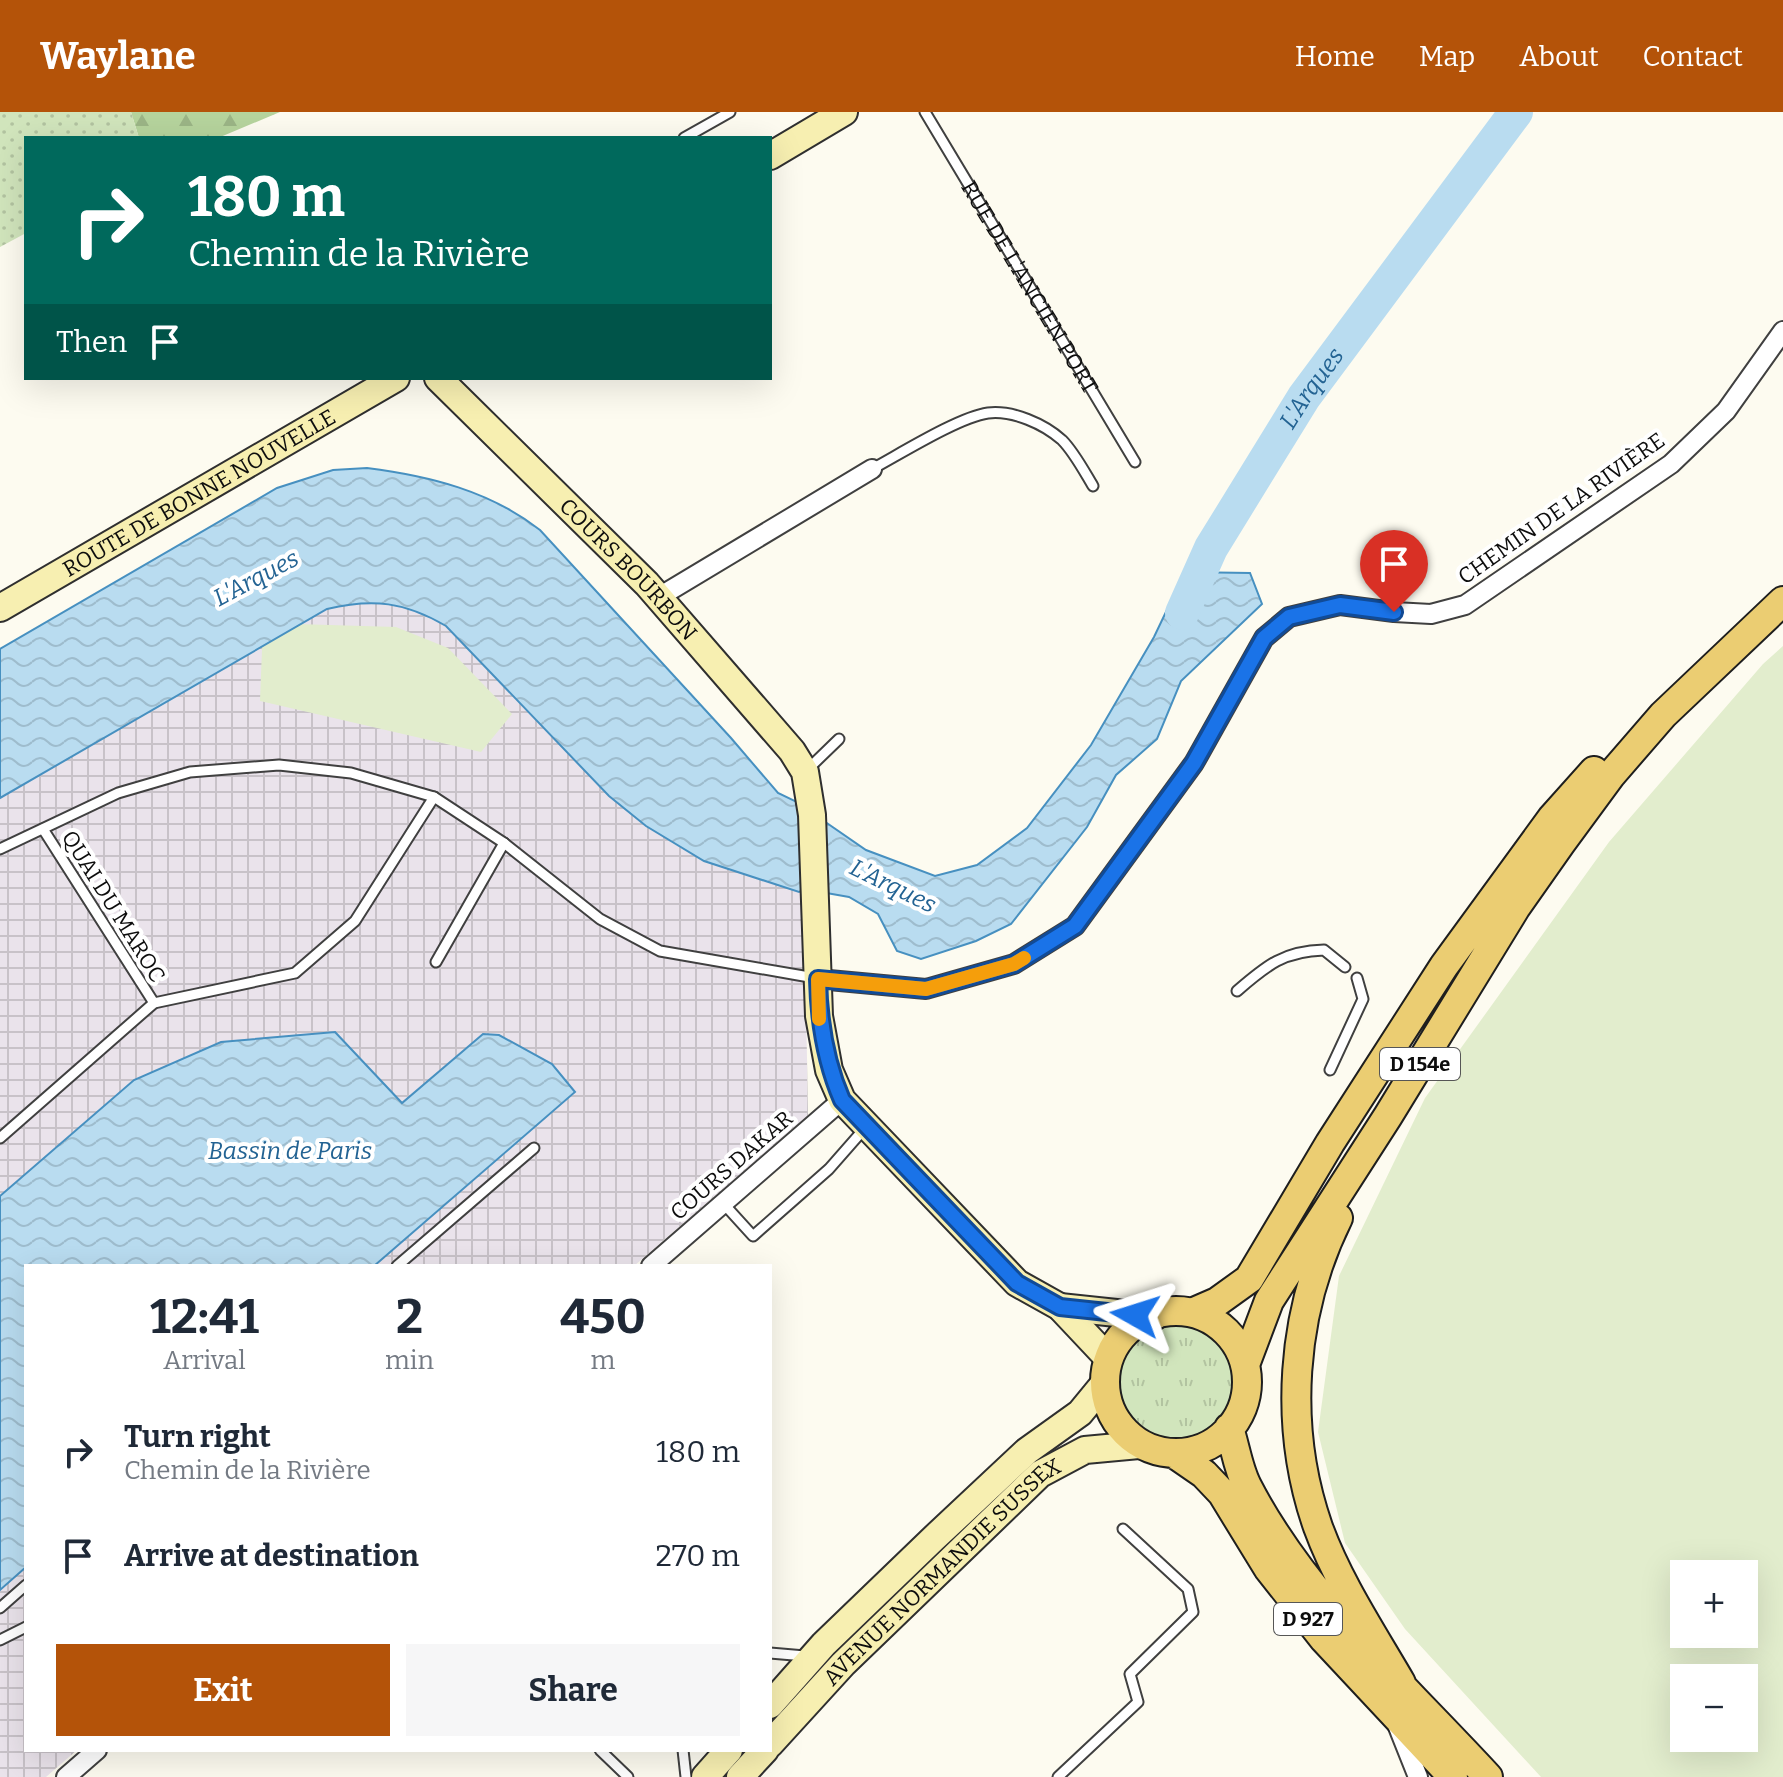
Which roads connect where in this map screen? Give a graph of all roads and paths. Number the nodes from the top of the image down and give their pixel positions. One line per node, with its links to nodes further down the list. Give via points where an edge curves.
1 (730, 112): 4 (lane)
2 (844, 112): 5 (main road)
3 (925, 112): 9 (lane, RUE DE L'ANCIEN PORT)
4 (688, 136)
5 (772, 155)
6 (1783, 331): 25 (street, CHEMIN DE LA RIVIÈRE, via 1726,411 1671,464 1465,605 1431,614 1340,605 1289,617 1272,631 1194,763 1075,926 1014,964 926,989)
7 (393, 380): 14 (main road, ROUTE DE BONNE NOUVELLE)
8 (440, 380): 12 (main road, COURS BOURBON)
9 (1135, 462)
10 (872, 469): 11 (lane, via 964,421 1008,413 1062,440); 12 (street)
11 (1093, 486)
12 (659, 597): 17 (main road, COURS BOURBON)
13 (1783, 601): 15 (main road, D 154e)
14 (0, 608)
15 (1725, 653): 30 (main road, D 154e, via 1611,775 1561,843); 38 (main road, D 154e, via 1657,708 1552,818 1444,966 1249,1279)
16 (839, 739): 17 (lane)
17 (805, 772): 25 (main road, COURS BOURBON, via 812,815)
18 (434, 797): 19 (lane, via 351,773 279,765 190,772 118,793); 20 (lane); 27 (lane, QUAI DU MAROC, via 355,921 295,973)
19 (43, 829): 21 (lane); 27 (lane, QUAI DU MAROC)
20 (504, 843): 22 (lane); 25 (lane, via 600,919 660,951)
21 (0, 849)
22 (436, 962)
23 (1345, 967): 26 (lane, via 1324,950 1299,951 1265,967)
24 (1357, 978): 28 (lane, via 1363,999)
25 (818, 979): 29 (main road, COURS BOURBON, via 829,1070)
26 (1237, 991)
27 (154, 1003): 32 (lane, QUAI DU MAROC)
28 (1330, 1070)
29 (842, 1100): 31 (main road, COURS BOURBON); 34 (street, COURS DAKAR)
30 (1388, 1116): 40 (main road, D 154e, via 1269,1301); 52 (main road, via 1314,1276 1299,1343 1298,1445 1318,1526)
31 (867, 1126): 34 (lane, via 829,1169 753,1236); 37 (main road, COURS BOURBON, via 1017,1283)
32 (0, 1138)
33 (534, 1148): 35 (lane)
34 (723, 1203): 36 (street, COURS DAKAR)
35 (399, 1264)
36 (653, 1264)
37 (1060, 1307): 39 (main road, COURS BOURBON); 41 (main road, COURS BOURBON)
38 (1194, 1312): 39 (main road); 40 (main road, via 1227,1330)
39 (1154, 1317): 41 (main road, via 1119,1340)
40 (1246, 1362): 42 (main road, via 1247,1392)
41 (1106, 1372): 43 (main road, via 1109,1412); 51 (main road, AVENUE NORMANDIE SUSSEX, via 1068,1424 1027,1451)
42 (1229, 1428): 44 (main road, via 1210,1444); 52 (main road, D 927, via 1246,1484 1292,1558)
43 (1139, 1445): 44 (main road); 54 (main road, AVENUE NORMANDIE SUSSEX, via 1085,1450 1040,1474 843,1664)
44 (1175, 1454): 52 (main road, D 927, via 1222,1493 1268,1568 1324,1639)
45 (1123, 1529): 63 (lane, via 1188,1589 1193,1612 1130,1674 1138,1702)
46 (24, 1587): 47 (lane)
47 (0, 1608)
48 (24, 1628): 49 (lane)
49 (0, 1640)
50 (772, 1653): 51 (lane)
51 (813, 1657): 53 (main road, AVENUE NORMANDIE SUSSEX)
52 (1396, 1696): 64 (street); 65 (main road, D 927); 66 (main road, D 927)
53 (772, 1703)
54 (772, 1744)
55 (95, 1752): 59 (street)
56 (602, 1752): 60 (lane)
57 (683, 1752): 61 (lane)
58 (727, 1752): 62 (main road)
59 (66, 1777)
60 (628, 1777)
61 (686, 1777)
62 (705, 1777)
63 (1058, 1777)
64 (1418, 1777)
65 (1453, 1777)
66 (1488, 1777)

